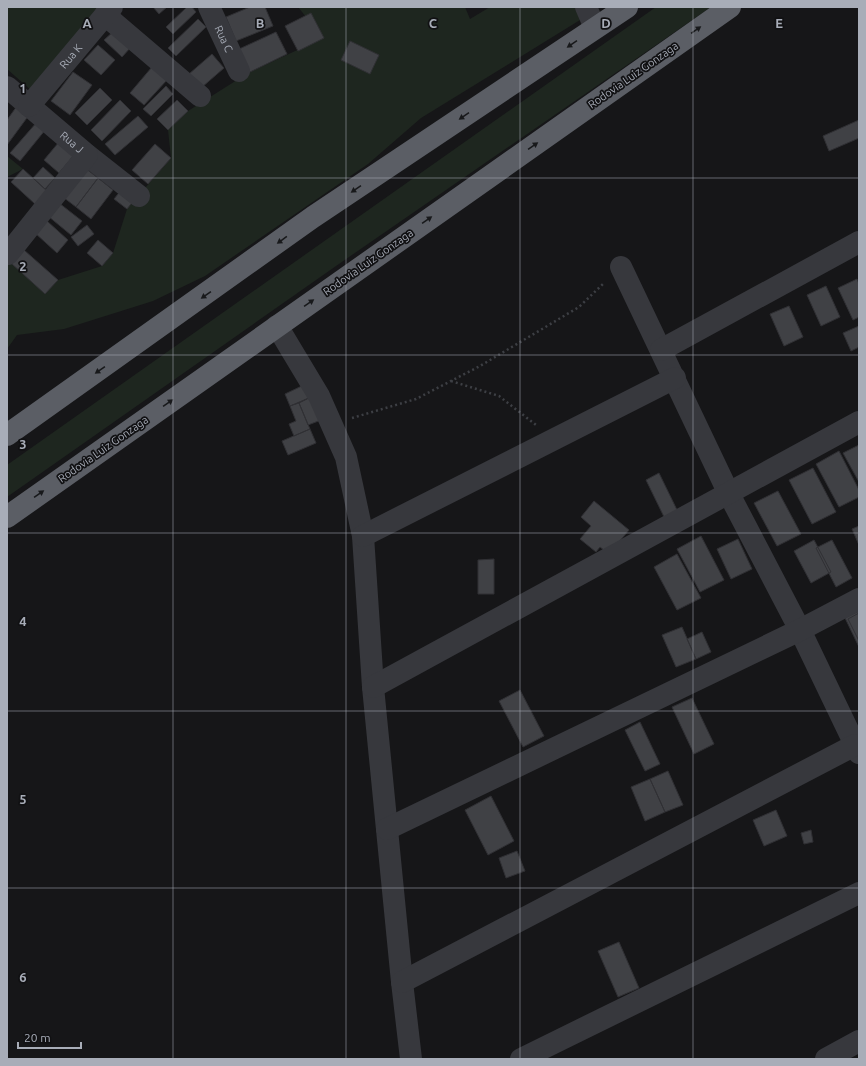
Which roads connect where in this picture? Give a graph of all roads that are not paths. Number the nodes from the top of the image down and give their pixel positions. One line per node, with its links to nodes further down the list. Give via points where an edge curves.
1 (209, 7): 7 (street, Rua C)
2 (586, 7): 6 (street)
3 (730, 7): 16 (highway, Rodovia Luiz Gonzaga, one-way to 3)
4 (624, 8): 6 (highway)
5 (109, 11): 9 (street); 10 (street, Rua K)
6 (595, 28): 20 (highway, one-way to 20, via 313,217)
7 (239, 71)
8 (7, 87): 10 (street, Rua J)
9 (200, 96)
10 (29, 106): 11 (street, Rua J)
11 (87, 155): 12 (street, Rua J); 14 (street)
12 (139, 196)
13 (859, 242): 17 (street)
14 (8, 254)
15 (620, 267): 17 (street)
16 (277, 326): 22 (highway, Rodovia Luiz Gonzaga, one-way to 16); 23 (street, via 319,396 346,457)
17 (661, 350): 18 (street)
18 (675, 378): 21 (street); 23 (street)
19 (859, 422): 21 (street)
20 (7, 435)
21 (729, 494): 25 (street); 26 (street)
22 (7, 517)
23 (363, 536): 26 (street)
24 (859, 599): 25 (street)
25 (800, 630): 27 (street); 28 (street)
26 (373, 687): 28 (street)
27 (857, 749): 30 (street)
28 (387, 829): 30 (street)
29 (859, 893): 33 (street)
30 (402, 982): 32 (street)
31 (859, 1041): 34 (street)
32 (411, 1059)
33 (521, 1059)
34 (826, 1059)

